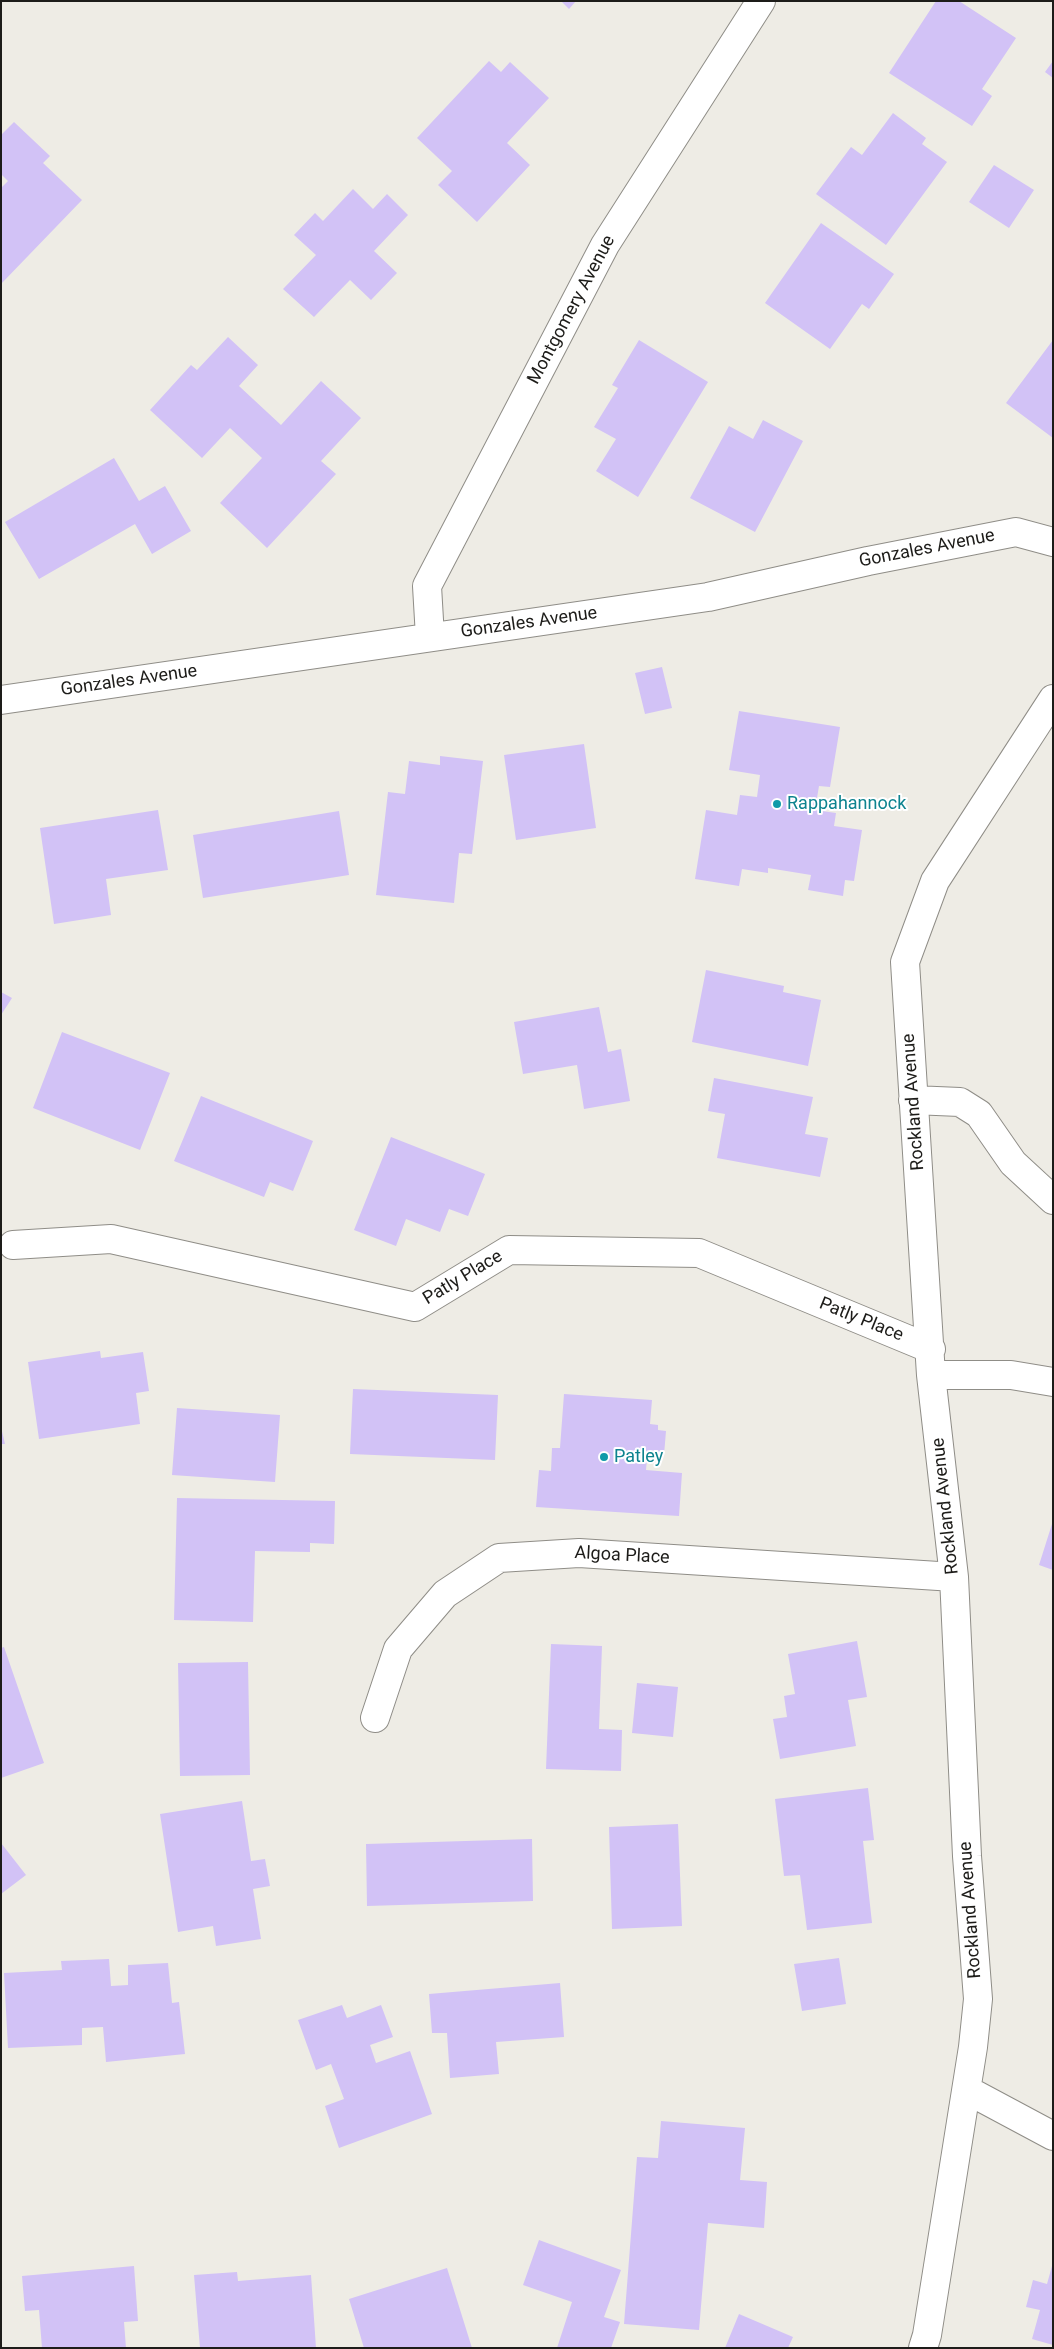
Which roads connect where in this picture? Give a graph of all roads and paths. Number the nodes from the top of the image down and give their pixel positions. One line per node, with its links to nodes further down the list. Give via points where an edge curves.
1 (761, 1): 3 (street, Montgomery Avenue, via 605,245 427,586)
2 (1053, 542): 3 (street, Gonzales Avenue, via 1016,532 708,597)
3 (430, 637): 5 (street, Gonzales Avenue)
4 (1053, 699): 6 (street, Rockland Avenue, via 935,881 905,962)
5 (1, 700)
6 (913, 1100): 7 (street, via 960,1102 980,1114 1013,1163); 9 (street, Rockland Avenue)
7 (1053, 1200)
8 (13, 1245): 9 (street, Patly Place, via 111,1239 415,1307 509,1250 699,1253)
9 (931, 1362): 10 (street); 11 (street, Rockland Avenue)
10 (1053, 1382)
11 (954, 1578): 12 (street, Algoa Place, via 578,1553 499,1558 445,1594 398,1649); 13 (street, Rockland Avenue, via 967,1856 978,1999)
12 (375, 1718)
13 (966, 2090): 14 (street); 15 (street, Rockland Avenue)
14 (1053, 2136)
15 (923, 2348)

